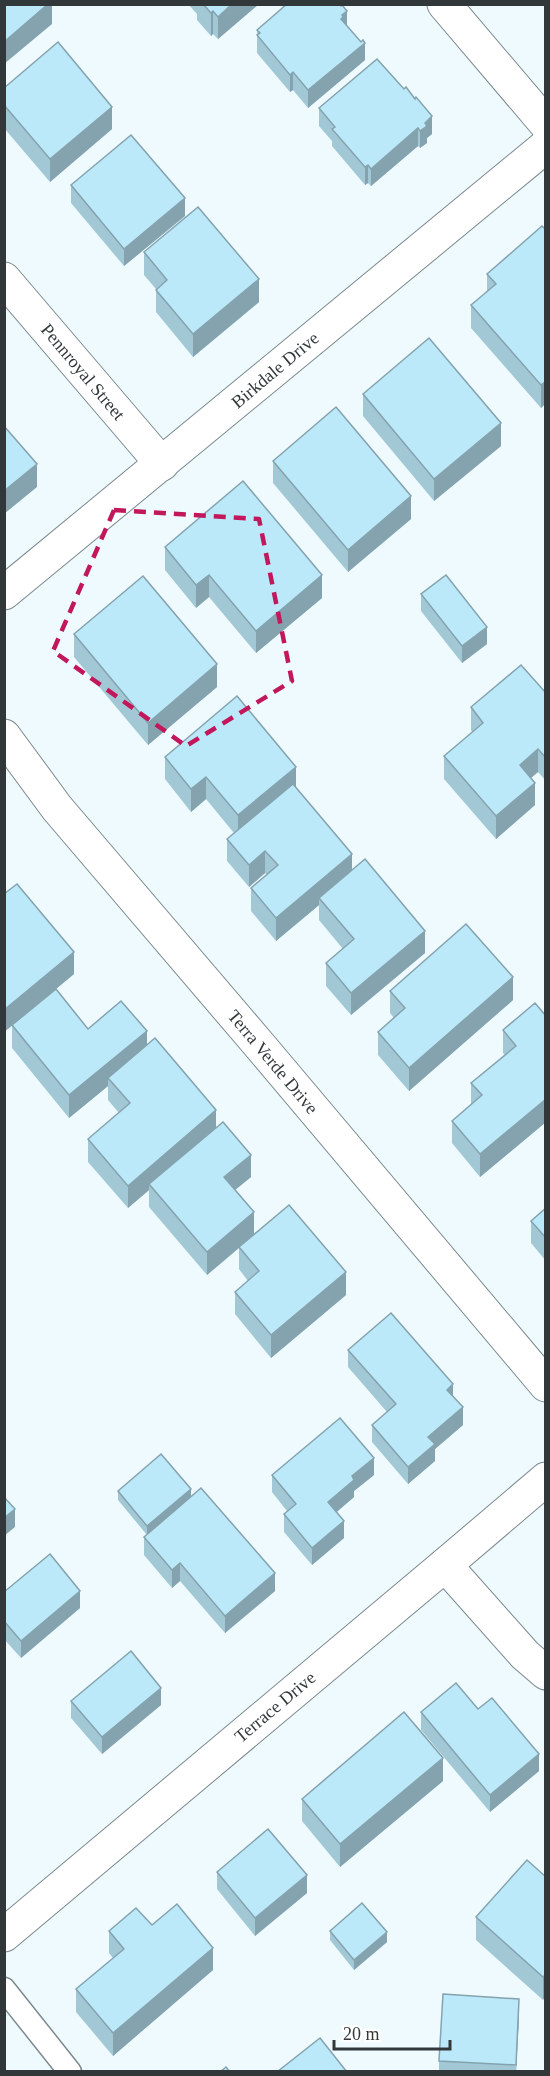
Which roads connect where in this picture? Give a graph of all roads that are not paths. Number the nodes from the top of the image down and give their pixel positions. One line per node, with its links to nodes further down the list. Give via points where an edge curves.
1 (444, 4): 2 (street)
2 (546, 124)
3 (546, 146): 5 (street, Birkdale Drive)
4 (4, 279): 5 (street, Pennroyal Street)
5 (162, 464): 6 (street, Birkdale Drive)
6 (4, 593)
7 (4, 736): 8 (street, Terra Verde Drive, via 57,808)
8 (546, 1385)
9 (546, 1479): 10 (street, Terrace Drive)
10 (445, 1566): 11 (street); 12 (street, Terrace Drive)
11 (546, 1673)
12 (4, 1935)
13 (4, 1989): 14 (lane)
14 (70, 2072)

